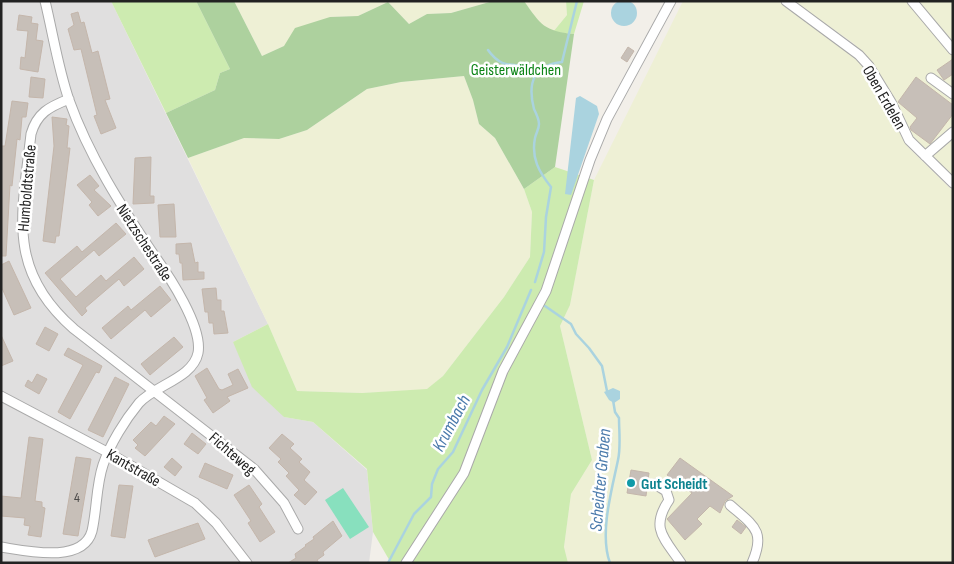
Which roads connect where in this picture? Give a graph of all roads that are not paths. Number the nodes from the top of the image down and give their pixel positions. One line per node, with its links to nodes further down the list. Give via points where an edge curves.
1 (45, 1): 8 (street, Nietzschestraße)
2 (671, 1): 20 (street, via 607,119 546,291 503,371 464,473)
3 (786, 1): 10 (street, Oben Erdelen, via 869,66 909,140)
4 (912, 1): 5 (street)
5 (953, 50)
6 (931, 78): 7 (street)
7 (953, 94)
8 (69, 98): 12 (street, Nietzschestraße, via 108,186 169,278 199,345 191,367); 12 (street, Humboldtstraße, via 41,114 31,134 22,218 27,262 38,289 60,317)
9 (953, 132): 10 (street)
10 (925, 156): 11 (street, Oben Erdelen)
11 (953, 183)
12 (154, 390): 14 (street, Nietzschestraße, via 139,404); 17 (street, Fichteweg, via 254,469 284,503)
13 (1, 396): 14 (street, Kantstraße)
14 (107, 452): 18 (street, Nietzschestraße, via 99,477 92,532 87,543 77,550 46,555); 19 (street, Kantstraße, via 195,503 216,522)
15 (656, 484): 21 (street, via 666,491 669,500 660,513 659,527)
16 (730, 505): 22 (street, via 757,531 758,548)
17 (298, 529)
18 (1, 547)
19 (247, 563)
20 (406, 563)
21 (681, 563)
22 (752, 563)

